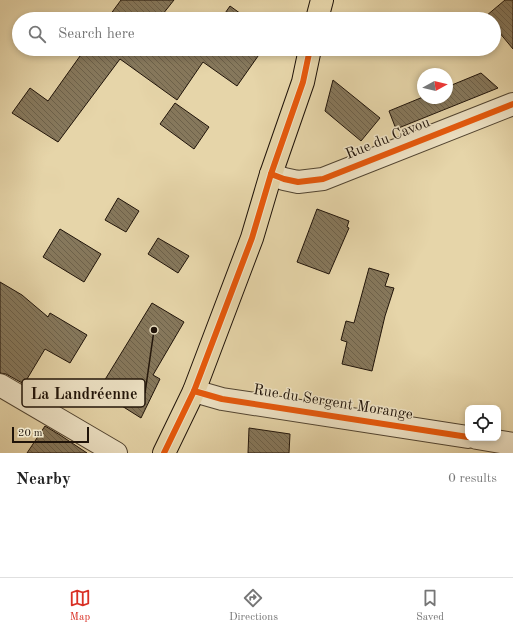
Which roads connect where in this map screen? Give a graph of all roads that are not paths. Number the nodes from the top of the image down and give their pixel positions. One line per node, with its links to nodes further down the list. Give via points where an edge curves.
1 (322, 0): 2 (main road)
2 (319, 12)
3 (309, 56): 5 (main road, via 303,82)
4 (513, 104): 5 (street, Rue du Cavou, via 324,178 298,182)
5 (271, 174): 7 (main road, via 252,238)
6 (0, 385): 11 (street)
7 (194, 391): 8 (street, Rue du Sergent Morange, via 222,399); 12 (main road)
8 (465, 437)
9 (495, 441): 10 (street)
10 (513, 444)
11 (116, 453)
12 (164, 453)

